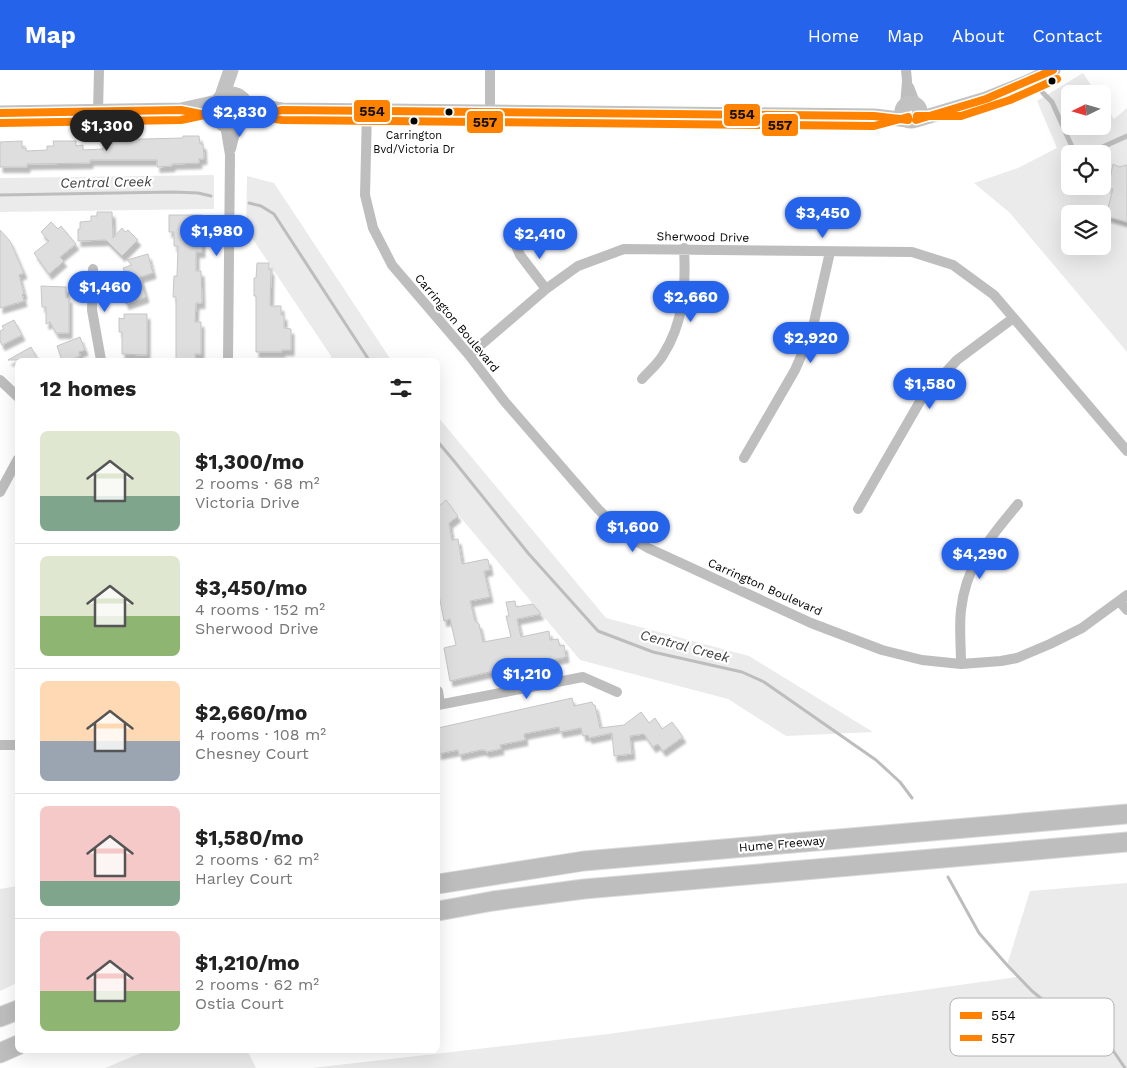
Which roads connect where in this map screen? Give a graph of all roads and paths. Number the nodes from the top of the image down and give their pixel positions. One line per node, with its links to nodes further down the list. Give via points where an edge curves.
1 (99, 70): 13 (street)
2 (232, 70): 7 (street); 8 (street)
3 (490, 70): 14 (street)
4 (906, 70): 12 (street)
5 (1053, 70): 6 (street)
6 (1034, 79): 12 (street, via 986,99); 18 (lane, via 1052,102)
7 (220, 99): 8 (street, via 227,94); 9 (street); 16 (street, via 215,107)
8 (242, 100): 10 (street); 16 (street, via 247,115)
9 (180, 110): 13 (street); 16 (street)
10 (282, 110): 11 (street); 16 (street)
11 (366, 111): 14 (street); 26 (street, Carrington Boulevard, via 365,195 372,228 392,265)
12 (911, 111): 14 (street, via 874,116)
13 (98, 112): 15 (street)
14 (490, 112)
15 (0, 113)
16 (231, 122): 28 (street)
17 (1127, 136): 19 (lane)
18 (1071, 145)
19 (1107, 145)
20 (517, 236): 24 (street, via 520,255)
21 (684, 248): 22 (street, Sherwood Drive); 24 (street, Sherwood Drive, via 624,249 578,266); 29 (street, via 684,301 677,328 663,356)
22 (830, 252): 25 (street, Sherwood Drive, via 912,252 953,265 994,295); 33 (street, via 812,330 802,354)
23 (93, 269): 27 (street, via 92,310)
24 (546, 289): 26 (street, Sherwood Drive)
25 (1012, 319): 32 (street, Sherwood Drive); 37 (street, via 957,360 922,398)
26 (469, 355): 40 (street, Carrington Boulevard, via 505,402 621,532 648,548 811,623 882,650 922,660)
27 (101, 358)
28 (228, 358)
29 (642, 379)
30 (0, 380): 31 (street)
31 (15, 394)
32 (1127, 452)
33 (744, 458)
34 (15, 464): 35 (street)
35 (0, 492)
36 (1018, 504): 40 (street, via 987,542 968,574 961,610)
37 (858, 509)
38 (1125, 597): 39 (street); 40 (street, Carrington Boulevard, via 1082,628 1042,648 1002,661)
39 (1127, 610)
40 (961, 664)
41 (617, 692): 42 (street, via 583,677)
42 (440, 705)
43 (0, 745): 44 (street)
44 (15, 745)
45 (1127, 814): 47 (highway, Hume Freeway, via 584,862)
46 (1127, 842): 48 (highway, via 584,889)
47 (440, 884)
48 (440, 911)
49 (15, 1011): 50 (highway)
50 (0, 1017)
51 (15, 1046): 52 (highway)
52 (0, 1053)

